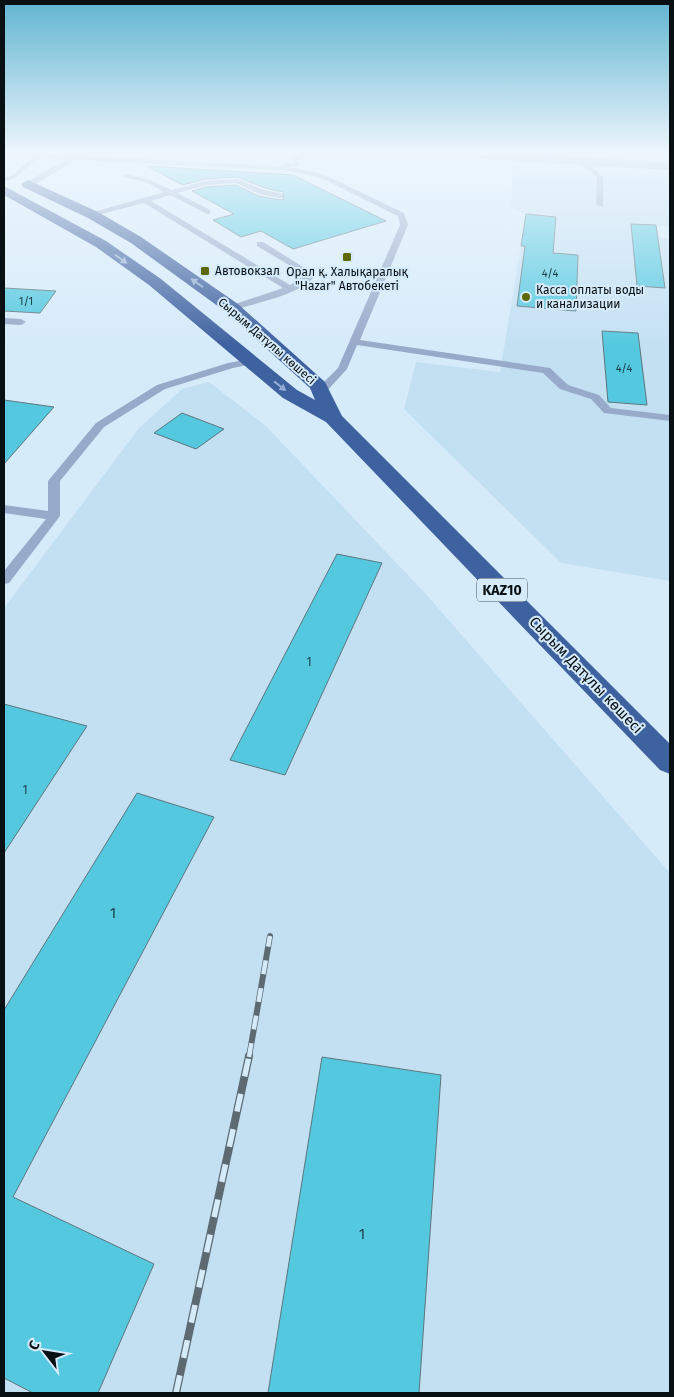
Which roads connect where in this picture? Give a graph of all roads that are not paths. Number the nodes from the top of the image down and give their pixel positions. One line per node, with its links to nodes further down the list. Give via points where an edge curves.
1 (51, 216): 12 (highway, Сырым Датұлы көшесі / KAZ10, one-way to 12, via 101,244 154,282)
2 (95, 216): 7 (highway, Сырым Датұлы көшесі / KAZ10, one-way to 2, via 136,240)
3 (171, 216): 6 (lane)
4 (401, 216): 11 (lane, via 404,225)
5 (260, 244): 6 (lane, via 312,275)
6 (289, 288): 7 (lane)
7 (232, 308): 10 (highway, Сырым Датұлы көшесі / KAZ10)
8 (4, 321): 9 (lane)
9 (21, 322)
10 (263, 334): 12 (highway); 14 (highway, Сырым Датұлы көшесі / KAZ10)
11 (354, 342): 14 (lane, via 342,369); 16 (lane, via 546,370 564,387 595,397 608,411)
12 (229, 344): 13 (highway, Сырым Датұлы көшесі / KAZ10)
13 (249, 362): 15 (highway, Сырым Датұлы көшесі / KAZ10, one-way to 15, via 290,394); 18 (lane, via 161,387 100,425 54,481)
14 (321, 391): 15 (highway, Сырым Датұлы көшесі / KAZ10)
15 (333, 418): 20 (highway, Сырым Датұлы көшесі / KAZ10)
16 (670, 418)
17 (4, 509): 18 (lane)
18 (54, 516): 19 (lane)
19 (4, 580)
20 (665, 749)

